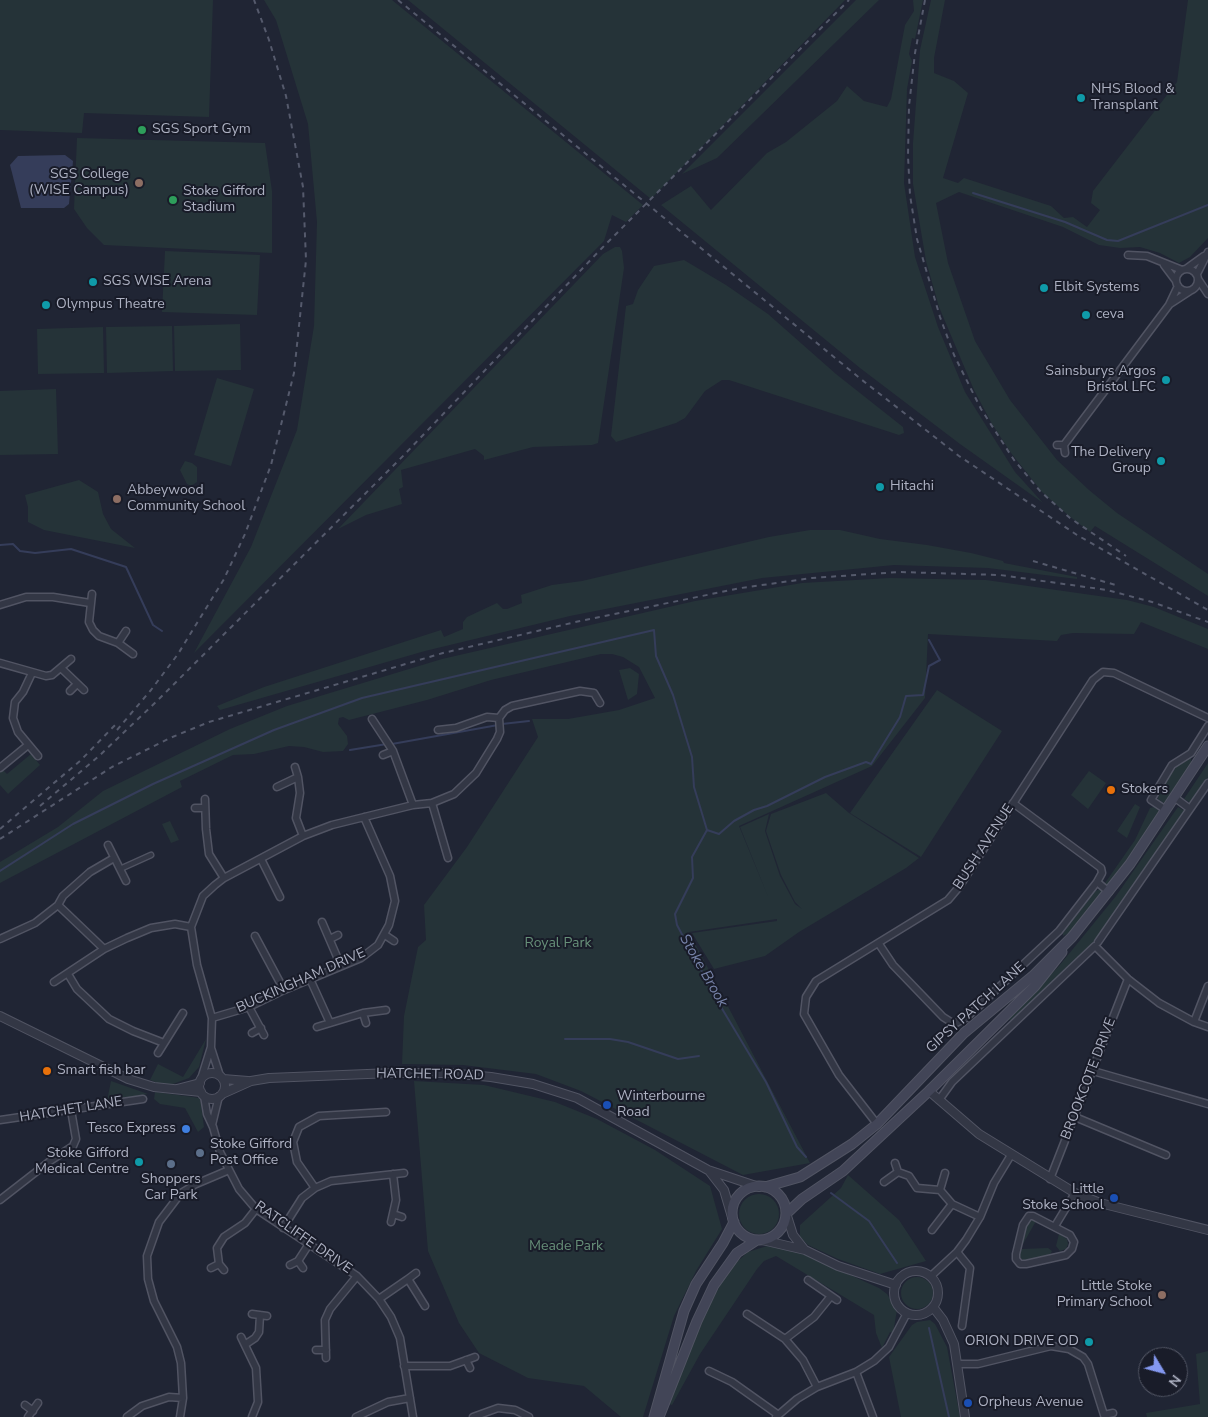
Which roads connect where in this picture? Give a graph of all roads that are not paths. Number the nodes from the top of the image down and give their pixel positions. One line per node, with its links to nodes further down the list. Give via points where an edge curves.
1 (1207, 254): 4 (street); 5 (street)
2 (1128, 255): 3 (street, via 1146,256)
3 (1164, 264): 4 (street); 6 (street)
4 (1184, 270): 5 (street, via 1191,269); 6 (street, via 1178,274)
5 (1197, 277): 7 (street); 8 (street)
6 (1177, 284): 7 (street, via 1182,290); 9 (street)
7 (1191, 290): 8 (street); 9 (street)
8 (1208, 295)
9 (1169, 305): 10 (street, via 1061,445)
10 (1065, 453)
11 (92, 594): 12 (street)
12 (90, 603): 13 (street, via 53,597 26,597); 15 (street, via 89,622 93,630 99,636)
13 (0, 605)
14 (126, 631): 15 (street)
15 (118, 643): 16 (street)
16 (133, 654)
17 (71, 659): 19 (street)
18 (0, 663): 20 (street)
19 (61, 668): 20 (street, via 52,675); 21 (street)
20 (32, 673): 30 (street, via 16,702 13,718)
21 (77, 684): 22 (street); 23 (street)
22 (84, 690)
23 (70, 691)
24 (600, 703): 25 (street, via 595,690 571,691 521,702 505,710)
25 (499, 718): 29 (street, via 487,716 456,728); 42 (street, via 497,739 475,774 459,791)
26 (1208, 718): 43 (street, BUSH AVENUE, via 1114,673 1103,672 1093,680)
27 (372, 719): 32 (street)
28 (1208, 726): 48 (street, via 1191,753 1172,765 1151,800)
29 (438, 730)
30 (28, 745): 34 (street); 36 (street)
31 (1208, 746): 40 (main road, GIPSY PATCH LANE)
32 (392, 751): 33 (street); 44 (street)
33 (383, 755)
34 (38, 756)
35 (294, 766): 37 (street)
36 (0, 768)
37 (298, 777): 39 (street); 50 (street, via 300,793 296,818)
38 (1208, 783): 47 (street)
39 (277, 787)
40 (1174, 797): 47 (street); 48 (main road, GIPSY PATCH LANE)
41 (205, 799): 46 (street)
42 (432, 803): 44 (street); 54 (street)
43 (1013, 803): 59 (street, via 1102,868); 72 (street, BUSH AVENUE, via 960,887 948,900)
44 (413, 805): 49 (street)
45 (195, 808): 46 (street)
46 (205, 808): 57 (street, via 209,854)
47 (1190, 809): 73 (street, via 1100,933)
48 (1166, 810): 60 (main road, GIPSY PATCH LANE)
49 (364, 817): 50 (street); 66 (street, BUCKINGHAM DRIVE, via 393,889 393,914)
50 (303, 836): 55 (street)
51 (108, 845): 53 (street)
52 (151, 855): 56 (street)
53 (114, 858): 56 (street); 62 (street, via 86,875)
54 (448, 858)
55 (261, 859): 57 (street); 61 (street)
56 (120, 869): 58 (street)
57 (224, 878): 64 (street, via 203,896)
58 (126, 881)
59 (1097, 882): 60 (street); 72 (street, via 1059,931 966,1018 954,1024 943,1017 893,965)
60 (1109, 892): 68 (main road, GIPSY PATCH LANE)
61 (280, 897)
62 (58, 905): 70 (street, via 36,923); 74 (street)
63 (322, 922): 69 (street)
64 (191, 927): 74 (street, via 175,924 151,928); 87 (street, via 197,965)
65 (338, 935): 69 (street)
66 (385, 935): 71 (street); 75 (street, BUCKINGHAM DRIVE, via 370,952)
67 (255, 936): 81 (street)
68 (1072, 937): 102 (main road, GIPSY PATCH LANE, via 1054,965 1035,986); 107 (main road, GIPSY PATCH LANE, via 1034,975 964,1033)
69 (330, 938): 75 (street)
70 (0, 939)
71 (394, 941)
72 (879, 944): 115 (street, BUSH AVENUE, via 816,981 806,996 804,1014 839,1075)
73 (1096, 944): 78 (street); 106 (street, via 952,1082)
74 (104, 949): 76 (street)
75 (341, 966): 77 (street, BUCKINGHAM DRIVE)
76 (68, 974): 79 (street); 94 (street, via 77,989 109,1019)
77 (310, 979): 81 (street, BUCKINGHAM DRIVE); 89 (street)
78 (1128, 979): 88 (street, via 1159,1003); 97 (street, BROOKCOTE DRIVE)
79 (54, 982)
80 (1208, 986): 88 (street)
81 (284, 990): 82 (street, BUCKINGHAM DRIVE)
82 (249, 1007): 87 (street, BUCKINGHAM DRIVE); 93 (street, via 263,1032)
83 (386, 1010): 85 (street)
84 (183, 1013): 94 (street)
85 (363, 1013): 89 (street); 90 (street)
86 (0, 1016): 101 (street, via 112,1073 154,1088)
87 (212, 1018): 95 (street)
88 (1194, 1022): 92 (street)
89 (330, 1023): 91 (street)
90 (366, 1023)
91 (317, 1027)
92 (1208, 1027)
93 (252, 1032)
94 (164, 1043): 96 (street)
95 (211, 1047): 98 (street); 99 (street)
96 (158, 1054)
97 (1093, 1071): 108 (street); 112 (street, BROOKCOTE DRIVE)
98 (222, 1077): 99 (street, via 210,1073); 100 (street, HATCHET ROAD); 104 (street, via 225,1087)
99 (200, 1081): 101 (street); 103 (street)
100 (250, 1082): 104 (street, HATCHET ROAD); 122 (street, HATCHET ROAD, via 315,1076 448,1073 533,1084 578,1098)
101 (173, 1090): 103 (street)
102 (929, 1091): 106 (street); 107 (main road, GIPSY PATCH LANE, via 921,1087); 117 (main road, GIPSY PATCH LANE)
103 (203, 1094): 104 (street, via 212,1098); 116 (street, RATCLIFFE DRIVE)
104 (220, 1095): 116 (street)
105 (143, 1099): 109 (street, HATCHET LANE)
106 (939, 1100): 118 (street, via 979,1134)
107 (902, 1101): 115 (main road, GIPSY PATCH LANE)
108 (1208, 1104)
109 (71, 1110): 113 (street, HATCHET LANE); 133 (street, via 76,1139 72,1146)
110 (386, 1112): 111 (street)
111 (364, 1113): 114 (street); 130 (street, via 318,1116 299,1127 293,1142 297,1162)
112 (1075, 1117): 119 (street); 127 (street, BROOKCOTE DRIVE)
113 (0, 1120)
114 (365, 1122)
115 (877, 1124): 117 (main road); 129 (main road, GIPSY PATCH LANE, via 800,1177)
116 (212, 1125): 121 (street, RATCLIFFE DRIVE)
117 (883, 1134): 137 (main road, GIPSY PATCH LANE, via 831,1182 802,1200)
118 (1011, 1155): 127 (street); 139 (street, via 994,1183)
119 (1166, 1155)
120 (895, 1163): 123 (street)
121 (229, 1170): 135 (street, RATCLIFFE DRIVE, via 239,1189); 185 (street, via 181,1193 158,1222 147,1256 148,1279 154,1301 177,1347)
122 (708, 1170): 129 (street, HATCHET ROAD); 140 (street, HATCHET ROAD, via 724,1190)
123 (898, 1172): 128 (street); 131 (street, via 908,1176 918,1188)
124 (404, 1173): 126 (street)
125 (946, 1173): 131 (street)
126 (393, 1174): 130 (street, via 331,1181); 136 (street, via 396,1200)
127 (1050, 1179): 132 (street)
128 (884, 1182)
129 (762, 1187): 137 (main road, via 776,1192 783,1201); 140 (main road, via 745,1190 738,1197)
130 (315, 1188): 143 (street, via 302,1198)
131 (940, 1190): 134 (street)
132 (1074, 1193): 142 (street); 145 (street, via 1100,1203)
133 (0, 1200)
134 (952, 1204): 139 (street); 144 (street)
135 (256, 1209): 143 (street, RATCLIFFE DRIVE); 151 (street, via 245,1223 224,1237 217,1248)
136 (393, 1214): 138 (street); 141 (street)
137 (786, 1215): 146 (main road, via 775,1235); 148 (street, via 793,1235)
138 (402, 1217)
139 (980, 1218): 149 (street)
140 (733, 1219): 146 (main road, via 746,1237); 200 (main road, via 684,1311)
141 (391, 1222)
142 (1055, 1226): 142 (street, via 1070,1235 1074,1242 1072,1250 1020,1264 1016,1259 1026,1218 1033,1216)
143 (283, 1228): 147 (street, RATCLIFFE DRIVE)
144 (932, 1230)
145 (1208, 1230)
146 (759, 1240): 148 (street); 201 (main road, via 737,1253 714,1285)
147 (309, 1244): 150 (street); 157 (street, RATCLIFFE DRIVE)
148 (805, 1250): 161 (street, via 838,1266)
149 (957, 1252): 158 (street); 170 (street, via 970,1268)
150 (298, 1261): 152 (street); 154 (street)
151 (218, 1264): 153 (street); 155 (street)
152 (290, 1265)
153 (211, 1268)
154 (303, 1268)
155 (224, 1270)
156 (416, 1273): 159 (street)
157 (357, 1276): 162 (street, RATCLIFFE DRIVE); 175 (street, via 327,1314)
158 (931, 1276): 161 (street, via 914,1271 902,1276); 164 (street, via 938,1289)
159 (408, 1279): 162 (street); 163 (street)
160 (808, 1280): 172 (street, via 834,1298)
161 (896, 1284): 165 (street, via 897,1304)
162 (379, 1299): 180 (street, RATCLIFFE DRIVE, via 397,1328)
163 (426, 1306)
164 (933, 1307): 165 (street, via 924,1314); 179 (street, via 954,1344)
165 (907, 1313): 183 (street, via 889,1347)
166 (252, 1314): 168 (street)
167 (747, 1314): 172 (street)
168 (260, 1315): 169 (street); 173 (street, via 259,1332)
169 (267, 1316)
170 (962, 1326)
171 (241, 1337): 173 (street)
172 (785, 1339): 184 (street, via 803,1360)
173 (246, 1344): 195 (street, via 256,1368 258,1402)
174 (316, 1350): 175 (street)
175 (326, 1350): 177 (street)
176 (475, 1356): 178 (street)
177 (326, 1358)
178 (466, 1360): 180 (street, via 450,1366); 181 (street)
179 (959, 1364): 190 (street, via 978,1364 1051,1346 1070,1349 1088,1364 1104,1415); 203 (street)
180 (404, 1366): 186 (street, RATCLIFFE DRIVE)
181 (470, 1368)
182 (709, 1371): 191 (street, via 732,1382)
183 (856, 1372): 184 (street); 202 (street)
184 (816, 1387): 191 (street, via 796,1398)
185 (183, 1398): 193 (street, via 169,1397 142,1406); 194 (street)
186 (410, 1398): 196 (street, via 388,1402); 197 (street, RATCLIFFE DRIVE)
187 (38, 1403): 189 (street)
188 (25, 1405): 189 (street)
189 (33, 1410): 192 (street)
190 (1113, 1413)
191 (776, 1416)
192 (28, 1417)
193 (127, 1417)
194 (180, 1417)
195 (252, 1417)
196 (356, 1417)
197 (413, 1417)
198 (473, 1417): 199 (street, via 498,1408 515,1410)
199 (529, 1417)
200 (654, 1417)
201 (659, 1417)
202 (873, 1417)
203 (965, 1417)

